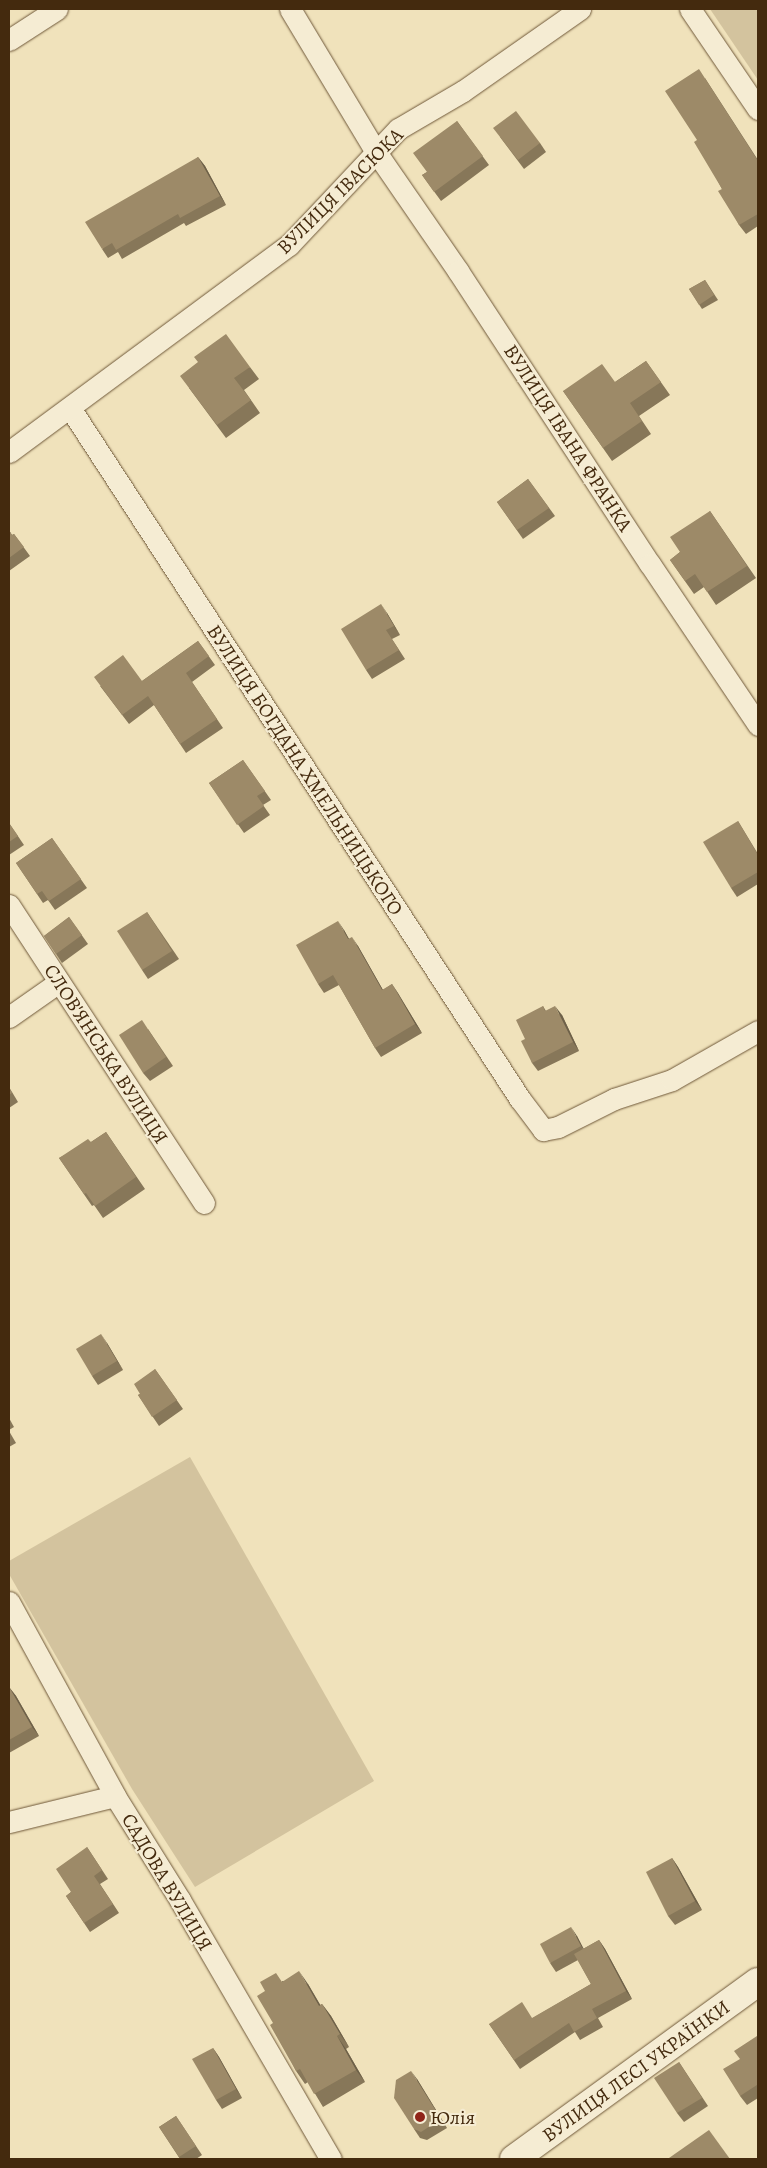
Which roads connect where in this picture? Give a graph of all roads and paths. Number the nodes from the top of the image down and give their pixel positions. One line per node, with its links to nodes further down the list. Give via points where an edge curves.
1 (57, 9): 5 (street)
2 (290, 9): 7 (street, ВУЛИЦЯ ІВАНА ФРАНКА)
3 (580, 9): 7 (street, ВУЛИЦЯ ІВАСЮКА, via 463,91 398,129)
4 (690, 9): 6 (street)
5 (9, 40)
6 (758, 109)
7 (376, 152): 8 (street, ВУЛИЦЯ ІВАСЮКА, via 289,246); 10 (street, ВУЛИЦЯ ІВАНА ФРАНКА, via 458,270)
8 (70, 408): 9 (street, ВУЛИЦЯ ІВАСЮКА); 14 (street, ВУЛИЦЯ БОГДАНА ХМЕЛЬНИЦЬКОГО, via 514,1091 543,1130 558,1127 614,1099 672,1080)
9 (9, 452)
10 (758, 725)
11 (9, 905): 12 (street, СЛОВ'ЯНСЬКА ВУЛИЦЯ)
12 (59, 982): 13 (street); 15 (street, СЛОВ'ЯНСЬКА ВУЛИЦЯ)
13 (9, 1017)
14 (758, 1031)
15 (204, 1203)
16 (9, 1602): 17 (street, САДОВА ВУЛИЦЯ)
17 (115, 1796): 18 (street); 20 (street, САДОВА ВУЛИЦЯ, via 180,1900)
18 (9, 1822)
19 (758, 1982): 21 (street, ВУЛИЦЯ ЛЕСІ УКРАЇНКИ)
20 (331, 2159)
21 (514, 2159)

